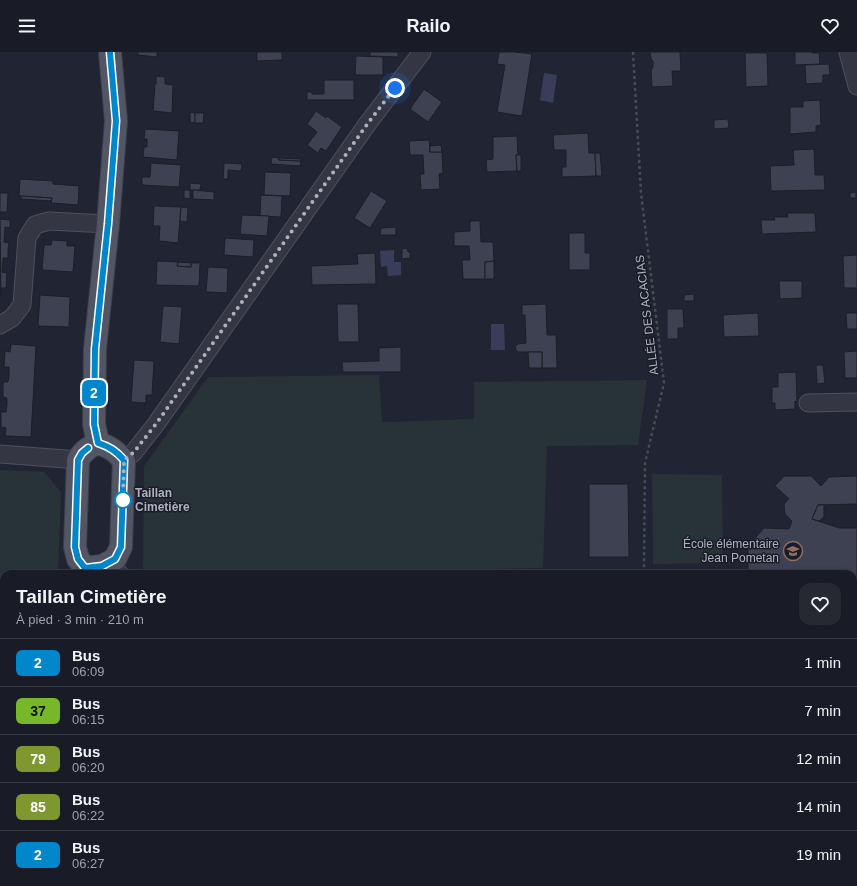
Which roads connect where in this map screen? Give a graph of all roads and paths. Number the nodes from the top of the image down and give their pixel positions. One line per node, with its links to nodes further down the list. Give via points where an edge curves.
1 (110, 52): 6 (main road, via 116,121)
2 (422, 52): 13 (street, via 368,123 156,424 134,452)
3 (633, 52): 16 (path, ALLÉE DES ACACIAS, via 641,193 664,383 645,463)
4 (848, 52): 5 (street)
5 (857, 86)
6 (108, 224): 7 (street, via 49,221 35,225 27,238 22,305 12,318); 10 (main road, via 95,349)
7 (0, 325)
8 (857, 402): 9 (street)
9 (808, 403)
10 (96, 433): 12 (main road); 13 (main road)
11 (0, 454): 12 (street)
12 (78, 460): 14 (main road, via 75,547 78,559)
13 (124, 460): 15 (main road, via 121,547 115,559)
14 (95, 570)
15 (98, 570)
16 (645, 570)

